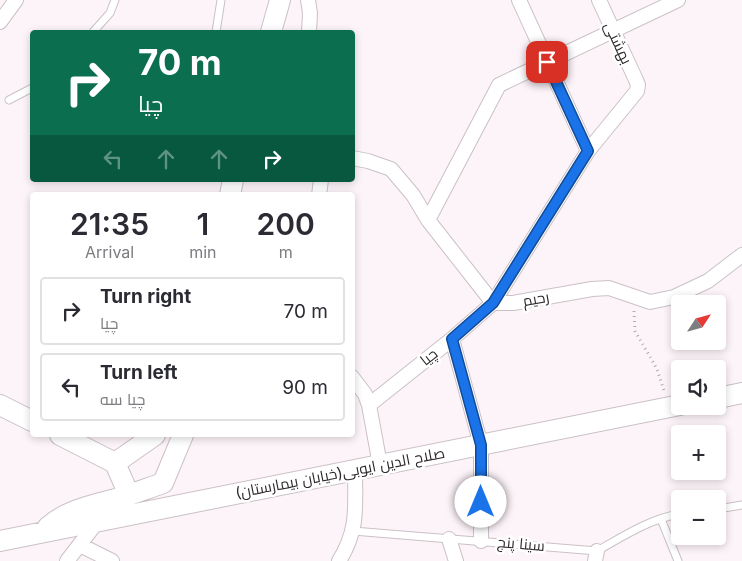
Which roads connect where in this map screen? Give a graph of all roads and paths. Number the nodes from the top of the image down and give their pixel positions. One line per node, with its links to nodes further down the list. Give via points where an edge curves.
1 (16, 0): 9 (street)
2 (115, 0): 10 (lane, via 110,12)
3 (221, 0): 11 (lane)
4 (280, 0): 12 (main road)
5 (308, 0): 13 (street)
6 (519, 0): 15 (street)
7 (599, 0): 14 (street, بهشتی)
8 (678, 0): 14 (street)
9 (0, 22)
10 (95, 30)
11 (216, 30)
12 (272, 30)
13 (309, 30)
14 (612, 31): 15 (street); 16 (street, بهشتی)
15 (547, 62): 19 (street); 21 (street, via 499,85)
16 (638, 85): 19 (street, چیا, via 637,91)
17 (30, 89): 18 (lane)
18 (9, 100)
19 (588, 151): 24 (street, چیا)
20 (355, 159): 21 (street, via 390,169 413,195)
21 (428, 220): 24 (street)
22 (742, 255): 23 (street, رحیم, via 708,282 674,296 650,302)
23 (632, 296): 24 (street, رحیم, via 609,288 513,303); 29 (path, via 636,331)
24 (493, 303): 25 (street, چیا)
25 (452, 339): 30 (street, چیا); 37 (street)
26 (355, 381): 30 (street)
27 (742, 393): 28 (main road)
28 (726, 396)
29 (671, 398)
30 (369, 404): 39 (street)
31 (0, 405): 33 (main road)
32 (671, 407): 37 (main road, صلاح الدین ایوبی(خیابان بیمارستان))
33 (30, 420)
34 (64, 437): 38 (main road)
35 (152, 437): 38 (main road)
36 (182, 437): 41 (main road, via 163,483)
37 (481, 445): 39 (main road, صلاح الدین ایوبی(خیابان بیمارستان)); 51 (street)
38 (115, 463): 41 (main road)
39 (380, 465): 40 (main road, صلاح الدین ایوبی(خیابان بیمارستان))
40 (355, 470): 46 (main road, صلاح الدین ایوبی(خیابان بیمارستان)); 47 (street)
41 (129, 495): 48 (main road, via 58,518)
42 (742, 505): 43 (lane)
43 (726, 508)
44 (671, 515): 45 (lane, سینا پنج)
45 (661, 519): 53 (lane, سینا پنج, via 629,533); 58 (lane)
46 (97, 522): 48 (main road, صلاح الدین ایوبی(خیابان بیمارستان)); 52 (street)
47 (353, 531): 49 (lane, سینا پنج); 54 (street)
48 (42, 533): 50 (main road, صلاح الدین ایوبی(خیابان بیمارستان))
49 (449, 538): 51 (lane, سینا پنج); 57 (street)
50 (0, 541)
51 (481, 541): 53 (lane, سینا پنج)
52 (80, 545): 55 (street); 56 (street)
53 (596, 556)
54 (344, 559)
55 (67, 561)
56 (112, 561)
57 (456, 561)
58 (678, 561)

